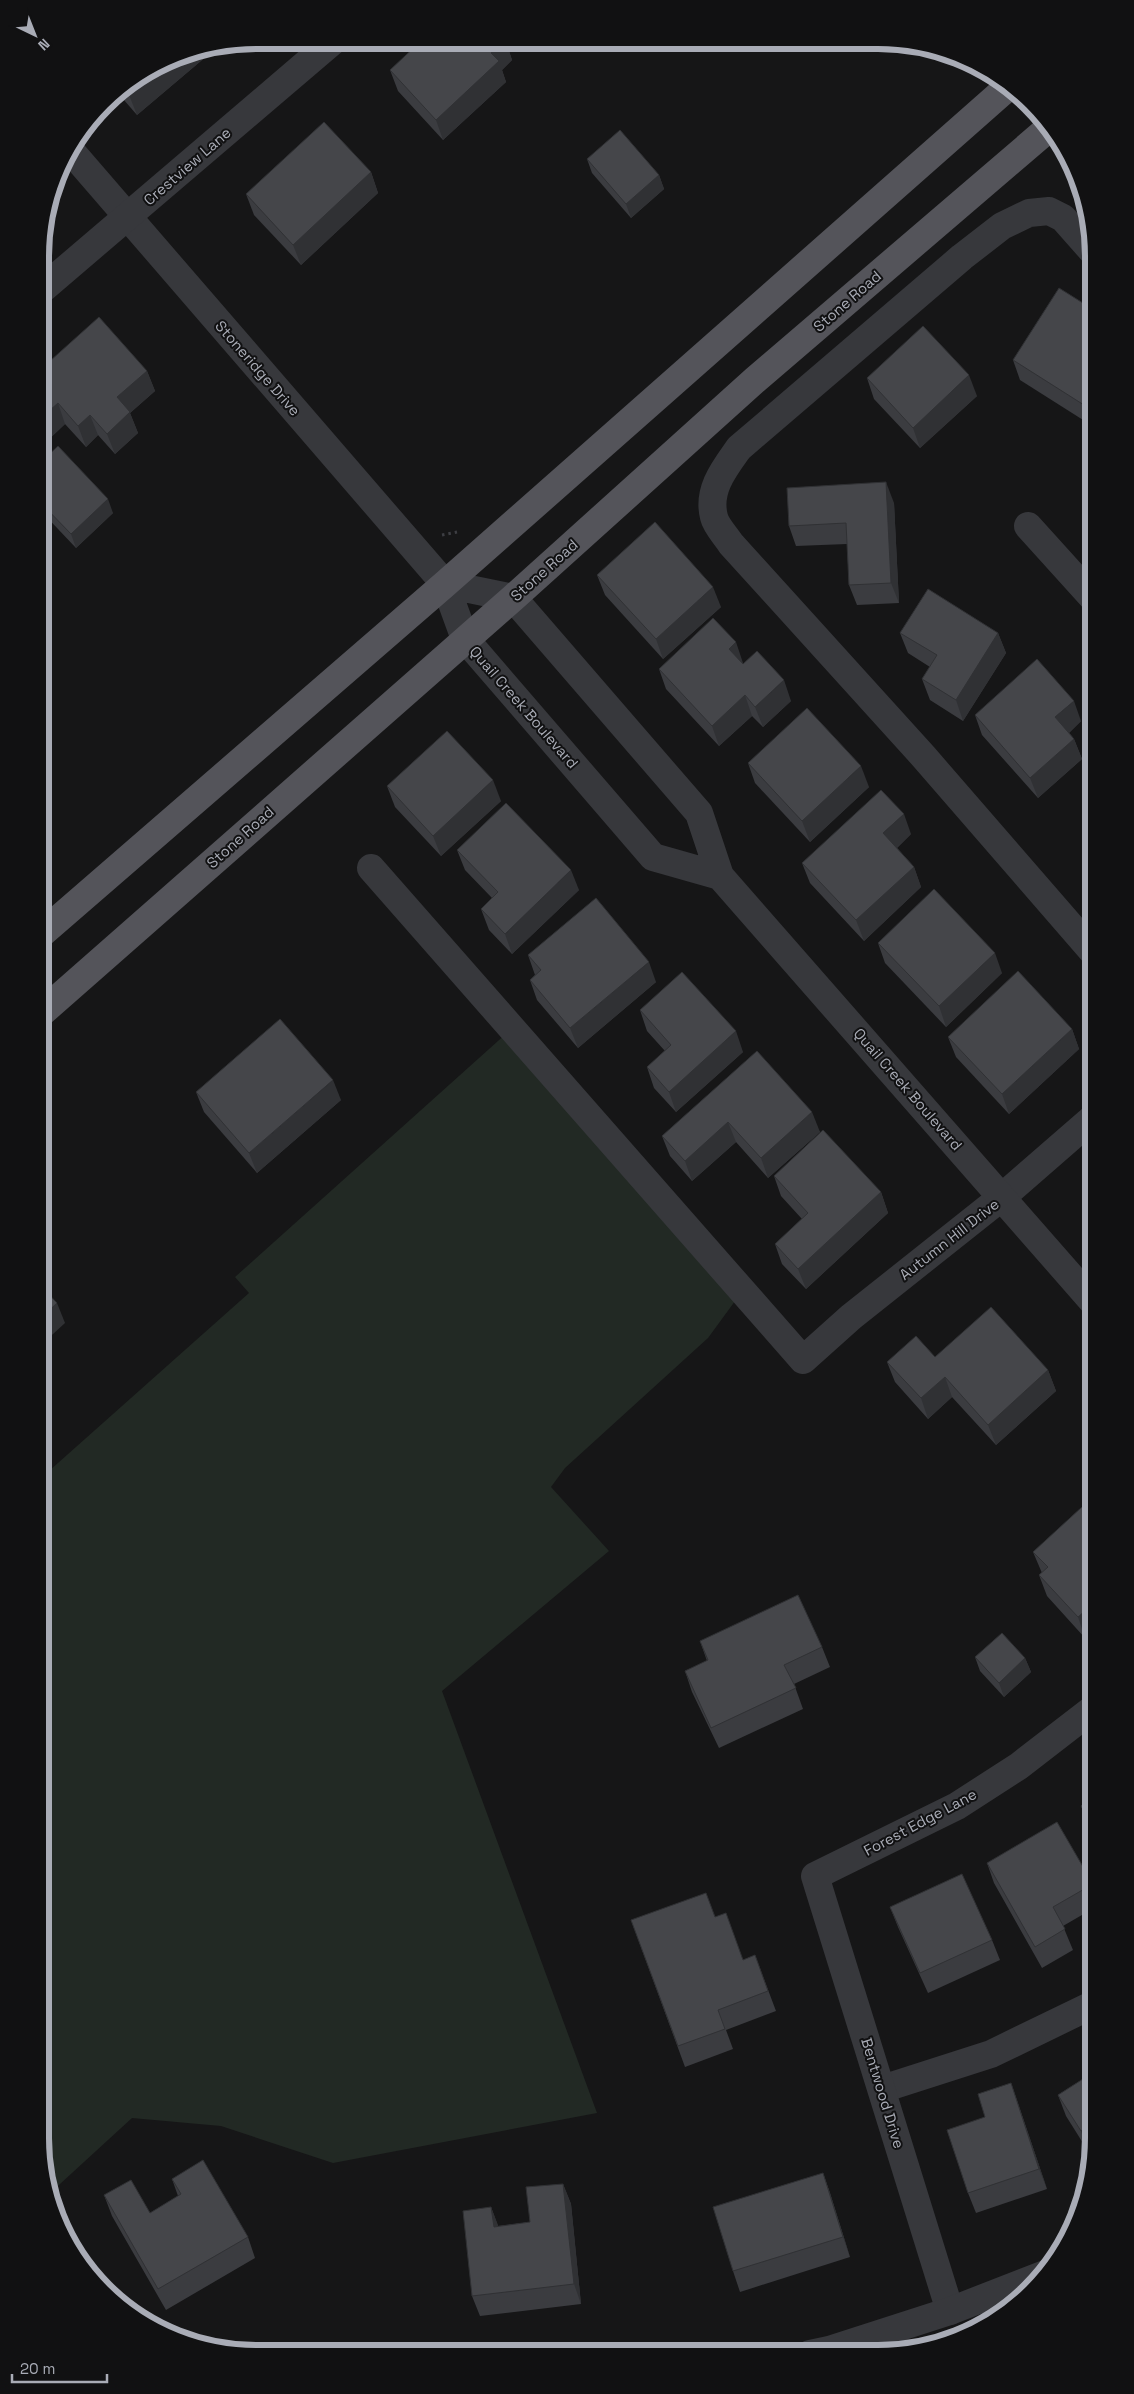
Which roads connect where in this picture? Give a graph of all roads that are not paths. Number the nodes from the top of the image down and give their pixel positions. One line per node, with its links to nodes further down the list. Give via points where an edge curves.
1 (323, 49): 5 (street, Crestview Lane)
2 (1003, 91): 9 (main road)
3 (1044, 132): 11 (main road, Stone Road, via 755,380)
4 (75, 156): 5 (street, Stoneridge Drive)
5 (127, 217): 7 (street, Crestview Lane); 9 (street, Stoneridge Drive)
6 (1085, 242): 16 (street, via 1063,218 1050,211 1029,213 1002,226 917,294 739,448 720,474 712,498 714,518 731,544 924,757)
7 (49, 284)
8 (1028, 526): 10 (street)
9 (445, 584): 11 (street); 12 (street, Quail Creek Boulevard); 15 (main road)
10 (1085, 589)
11 (512, 598): 12 (main road, Stone Road); 14 (street, Quail Creek Boulevard, via 698,813)
12 (465, 639): 14 (street, Quail Creek Boulevard, via 653,857); 17 (main road, Stone Road)
13 (371, 868): 19 (street, Autumn Hill Drive, via 803,1360 850,1317)
14 (720, 876): 19 (street, Quail Creek Boulevard)
15 (49, 927)
16 (1085, 943)
17 (49, 1006)
18 (1085, 1125): 19 (street, Autumn Hill Drive)
19 (1002, 1197): 20 (street, Quail Creek Boulevard)
20 (1085, 1293)
21 (1085, 1715): 22 (street, Forest Edge Lane, via 1019,1766 957,1806)
22 (815, 1876): 24 (street, Bentwood Drive)
23 (1085, 2008): 24 (street, via 991,2054)
24 (882, 2089): 26 (street, Bentwood Drive)
25 (1029, 2280): 26 (street)
26 (950, 2311): 27 (street)
27 (845, 2345)

